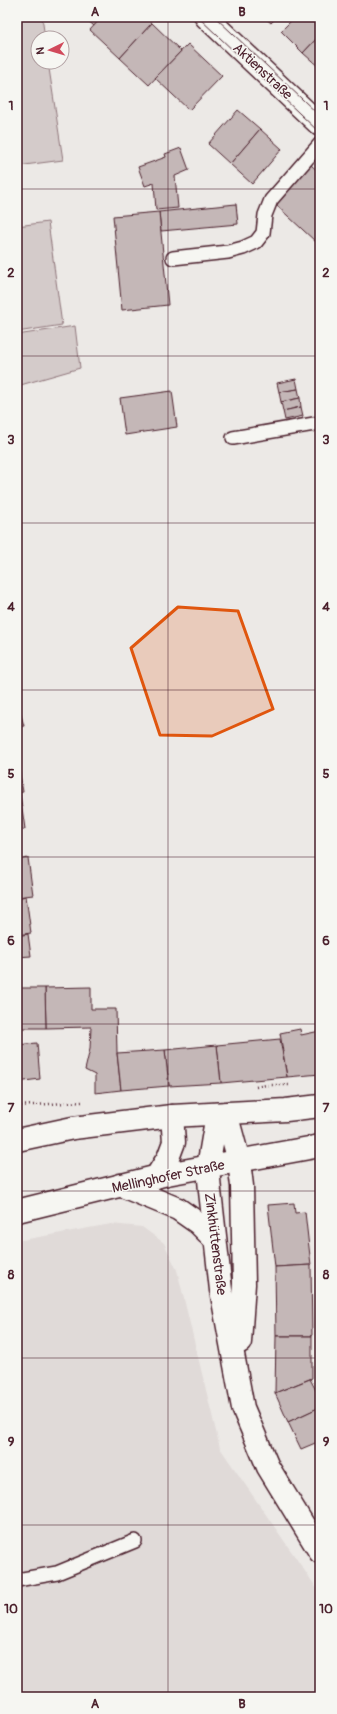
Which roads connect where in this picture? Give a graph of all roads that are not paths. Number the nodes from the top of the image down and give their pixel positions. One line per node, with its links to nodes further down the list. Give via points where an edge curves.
1 (206, 17): 2 (main road, Aktienstraße)
2 (320, 125)
3 (320, 144): 4 (lane, via 270,200 263,233 256,242 228,252)
4 (172, 258)
5 (320, 423): 6 (lane)
6 (233, 438)
7 (320, 1106): 8 (main road)
8 (222, 1114): 9 (main road); 12 (main road, Zinkhüttenstraße); 13 (main road, Zinkhüttenstraße)
9 (172, 1116): 10 (main road, via 73,1128); 14 (main road, via 174,1142)
10 (17, 1140)
11 (320, 1146): 12 (main road, Mellinghofer Straße)
12 (239, 1161): 13 (main road, Mellinghofer Straße); 18 (main road, Zinkhüttenstraße, via 244,1284)
13 (208, 1167): 14 (main road, Mellinghofer Straße); 17 (main road, Zinkhüttenstraße)
14 (156, 1177): 15 (main road, Mellinghofer Straße)
15 (120, 1185): 16 (main road, Mellinghofer Straße); 17 (main road, via 178,1209 198,1223)
16 (17, 1211)
17 (215, 1240): 18 (main road, Zinkhüttenstraße, via 221,1290)
18 (237, 1373): 20 (main road, Zinkhüttenstraße, via 243,1408 268,1467)
19 (135, 1541): 21 (lane, via 57,1573)
20 (320, 1552)
21 (17, 1580)

